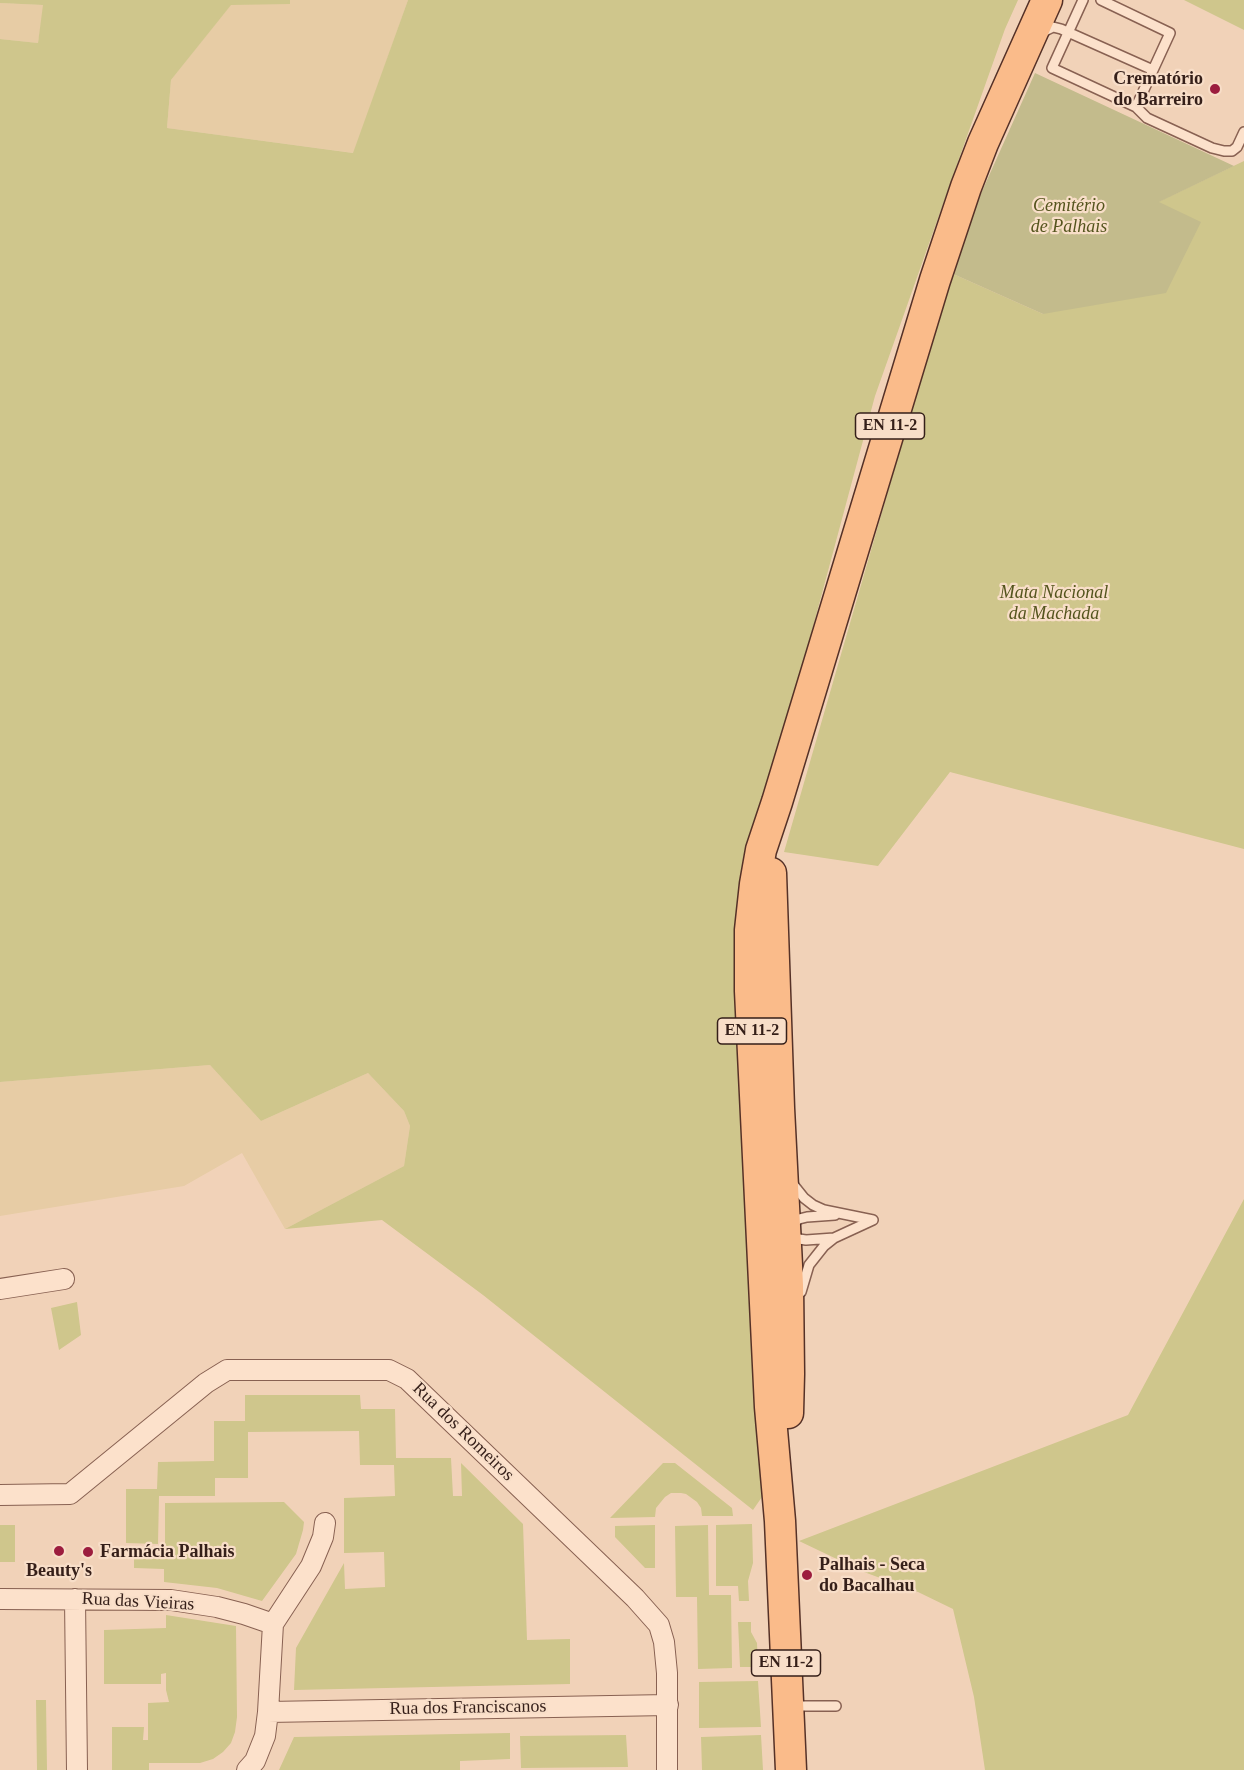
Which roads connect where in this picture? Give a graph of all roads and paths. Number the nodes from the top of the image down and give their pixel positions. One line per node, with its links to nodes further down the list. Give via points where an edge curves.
1 (1047, 0): 5 (main road, EN 11-2)
2 (1083, 0): 4 (lane)
3 (1101, 0): 6 (lane, via 1170,33)
4 (1069, 32): 5 (lane, via 1053,27 1045,31); 6 (lane); 7 (lane, via 1052,68)
5 (1021, 56): 9 (main road, EN 11-2, via 983,142 939,269 758,862 750,930 750,991)
6 (1153, 70): 7 (lane)
7 (1136, 107): 8 (lane, via 1147,118 1224,151 1237,147)
8 (1244, 132)
9 (770, 1161): 10 (lane); 11 (lane, via 813,1205); 13 (main road, EN 11-2); 13 (main road, EN 11-2)
10 (770, 1199)
11 (843, 1215): 12 (lane, via 873,1220); 13 (lane, via 800,1219)
12 (834, 1238): 13 (lane); 16 (lane, via 816,1255 805,1274)
13 (774, 1240): 16 (main road, EN 11-2, via 788,1285); 18 (main road, EN 11-2, via 770,1407)
14 (63, 1279): 15 (street)
15 (0, 1289)
16 (789, 1374): 18 (main road, EN 11-2)
17 (0, 1495): 23 (street, Rua dos Romeiros, via 70,1494 227,1370 389,1370 407,1379 647,1610 664,1642)
18 (780, 1521): 24 (main road, EN 11-2)
19 (325, 1523): 22 (street, via 311,1566)
20 (0, 1599): 21 (street, Rua das Vieiras)
21 (75, 1599): 22 (street, Rua das Vieiras, via 171,1600 244,1614); 27 (street)
22 (273, 1624): 26 (street)
23 (668, 1705): 26 (street, Rua dos Franciscanos); 29 (street, Rua dos Romeiros)
24 (788, 1706): 25 (lane); 30 (main road, EN 11-2)
25 (836, 1706)
26 (268, 1712): 28 (street, via 265,1736)
27 (77, 1770)
28 (247, 1770)
29 (668, 1770)
30 (791, 1770)

